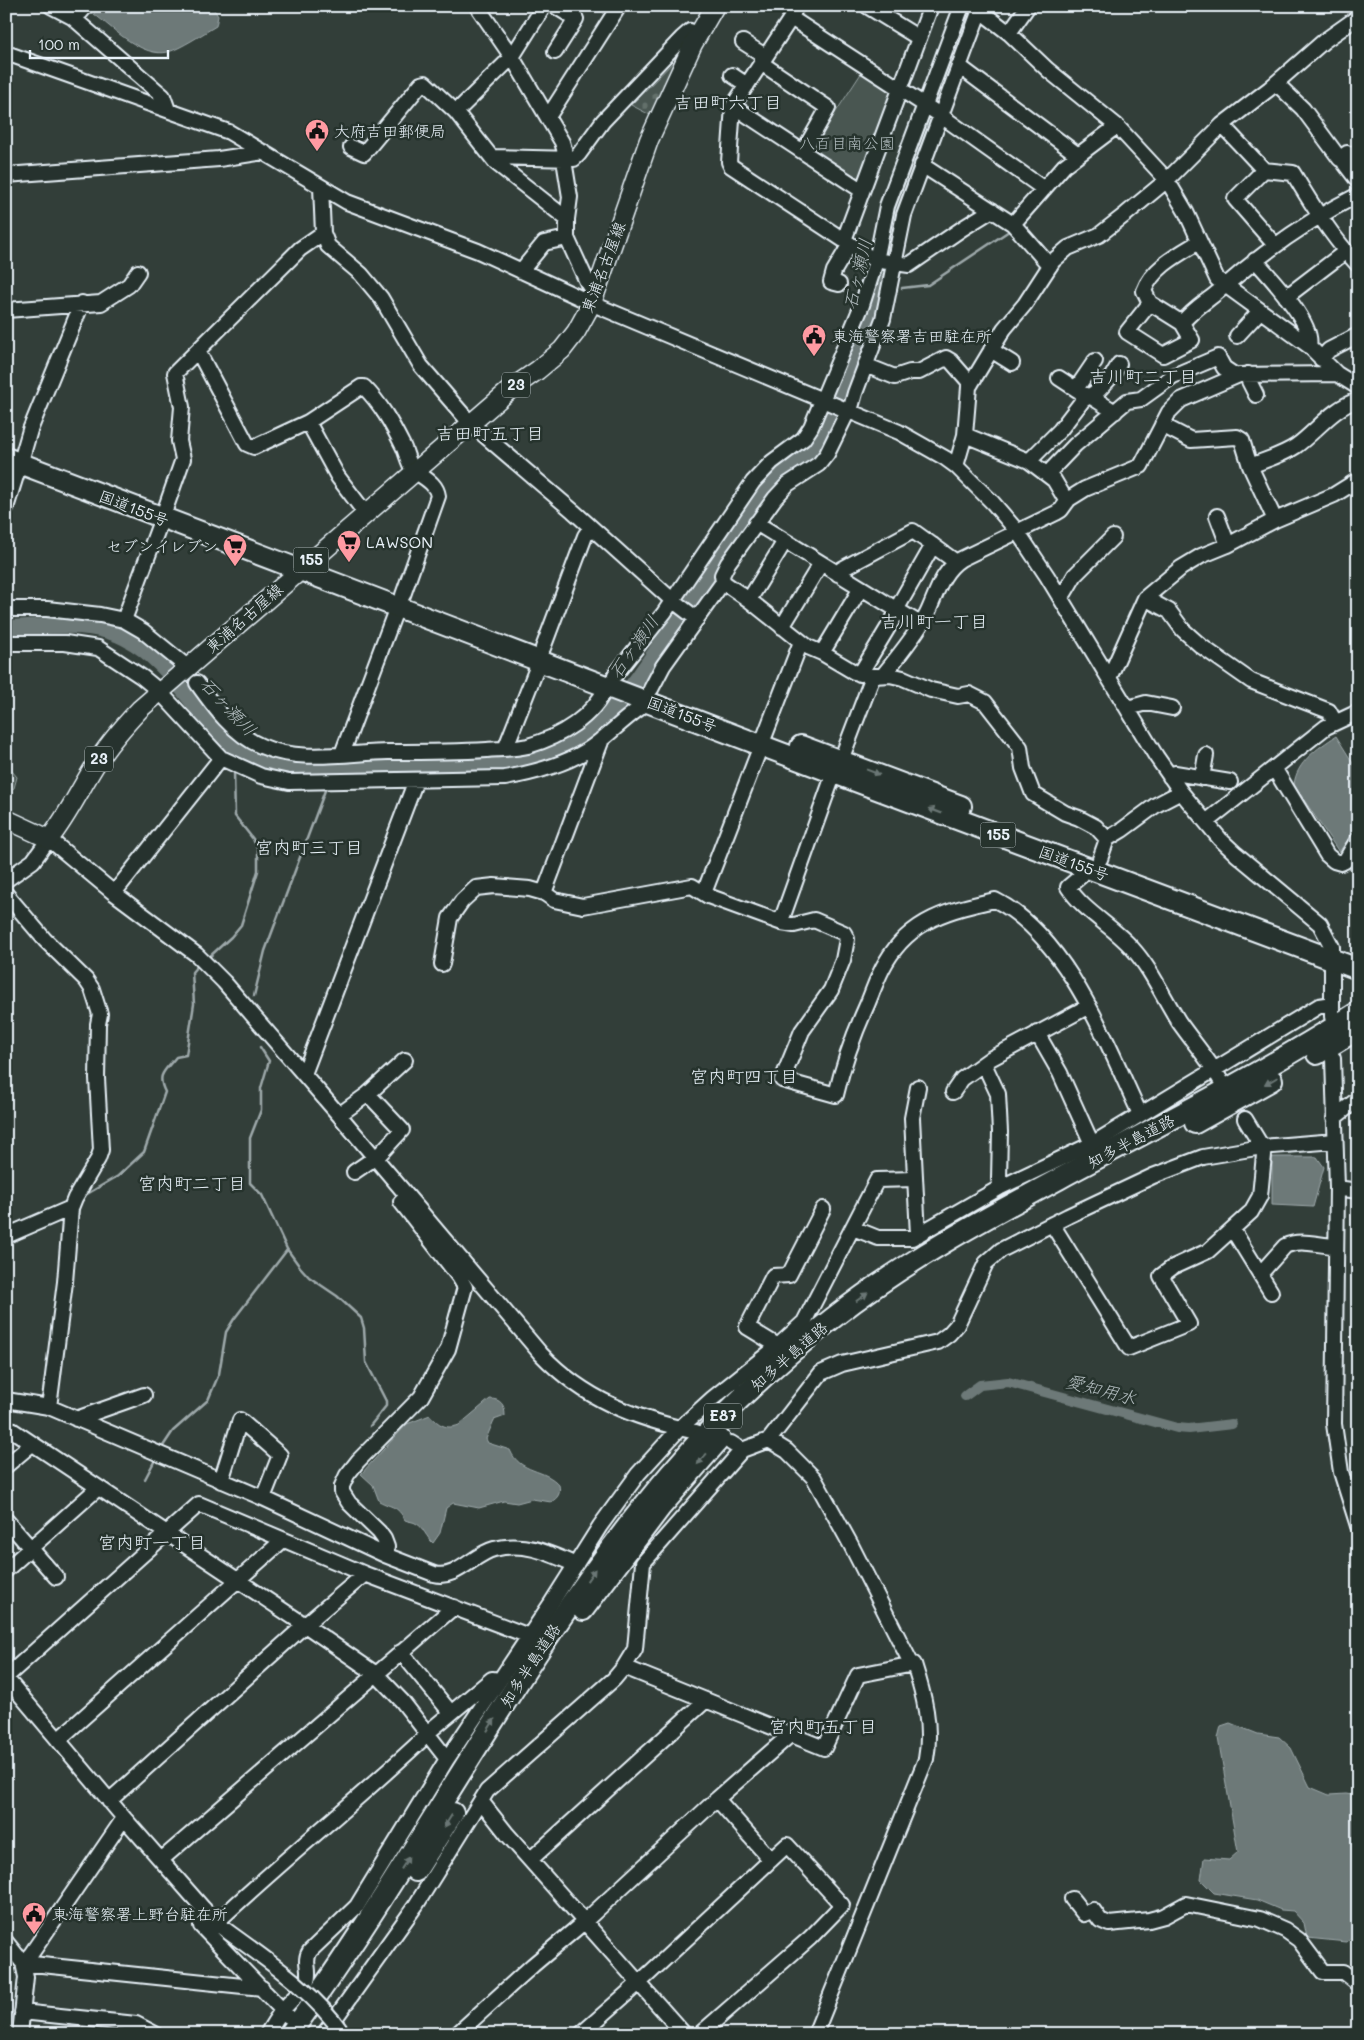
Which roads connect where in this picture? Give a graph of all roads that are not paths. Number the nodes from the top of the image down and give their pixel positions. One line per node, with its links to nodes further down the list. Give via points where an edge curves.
1 (51, 6): 14 (street)
2 (86, 6): 14 (street)
3 (477, 6): 22 (street)
4 (544, 6): 22 (street)
5 (555, 6): 20 (street, via 576,19)
6 (619, 6): 34 (street)
7 (715, 6): 17 (main road, 東浦名古屋線 / 23)
8 (867, 6): 18 (street)
9 (931, 6): 18 (street)
10 (962, 6): 29 (street)
11 (1028, 6): 16 (street)
12 (977, 8): 16 (street); 24 (street)
13 (793, 12): 23 (street); 28 (street)
14 (72, 17): 31 (street, via 164,96)
15 (1358, 17): 26 (street, via 1324,41)
16 (1009, 33): 36 (street, via 1048,70)
17 (698, 35): 43 (street, via 690,31 682,38 603,121 579,154 574,159); 72 (main road, 東浦名古屋線 / 23, via 649,140)
18 (919, 38): 28 (street)
19 (743, 42): 23 (street)
20 (555, 52)
21 (6, 53): 31 (street)
22 (512, 58): 32 (street); 34 (street)
23 (763, 60): 27 (street); 39 (street, via 828,108)
24 (959, 66): 33 (street); 41 (street)
25 (732, 75): 27 (street)
26 (1276, 83): 35 (street); 40 (street, via 1303,109 1340,159)
27 (747, 85): 30 (street)
28 (900, 89): 29 (street); 51 (street)
29 (925, 105): 33 (street); 64 (street, via 886,206)
30 (733, 106): 39 (street); 59 (street, via 731,166)
31 (168, 110): 38 (street, via 229,132)
32 (456, 112): 37 (street, via 425,83 421,84 364,153); 42 (street)
33 (940, 114): 44 (street); 50 (street)
34 (548, 117): 43 (street, via 562,142)
35 (1222, 125): 45 (street); 47 (street)
36 (1117, 126): 41 (street); 47 (street)
37 (351, 147)
38 (264, 152): 46 (street); 49 (street)
39 (804, 152): 51 (street)
40 (1352, 152): 48 (street, via 1344,164)
41 (1078, 155): 50 (street)
42 (492, 157): 43 (street); 55 (street)
43 (566, 159): 55 (street, via 570,197)
44 (922, 164): 53 (street); 65 (street, via 904,215)
45 (1264, 170): 54 (street, via 1293,173); 61 (street, via 1236,199)
46 (6, 175)
47 (1167, 180): 60 (street); 67 (street, via 1099,235 1068,248)
48 (1358, 181)
49 (321, 187): 57 (street); 68 (street, via 347,202 425,230)
50 (1044, 189): 56 (street)
51 (861, 190): 59 (street)
52 (1358, 195): 54 (street)
53 (992, 210): 56 (street); 65 (street, via 909,265)
54 (1319, 217): 61 (street); 62 (street)
55 (567, 220): 58 (street)
56 (1013, 224): 67 (street)
57 (323, 233): 83 (street, via 300,250); 103 (street, via 328,246 361,274 381,298 421,366)
58 (567, 238): 68 (street, via 544,243); 72 (street)
59 (847, 242): 64 (street); 70 (street, via 831,282)
60 (1199, 242): 71 (street, via 1217,279); 75 (street, via 1169,261 1147,284 1144,291)
61 (1275, 246): 63 (street)
62 (1346, 252): 66 (street); 73 (street)
63 (1256, 260): 71 (street); 73 (street)
64 (876, 261): 65 (street); 98 (street, via 854,326)
65 (894, 262): 89 (street, via 884,319)
66 (1358, 264)
67 (1050, 266): 82 (street)
68 (521, 271): 72 (street)
69 (138, 272): 74 (street, via 129,285 101,303)
70 (839, 284)
71 (1224, 285): 77 (street); 78 (street)
72 (594, 296): 98 (street); 103 (main road, 東浦名古屋線 / 23, via 576,332 562,350)
73 (1286, 297): 81 (street, via 1308,333)
74 (82, 303): 76 (street); 106 (street, via 30,430)
75 (1150, 303): 78 (street); 78 (street, via 1127,332 1164,355 1192,340)
76 (6, 310)
77 (1260, 311): 80 (street); 81 (street)
78 (1182, 323)
79 (1358, 335): 86 (street, via 1329,350)
80 (1237, 336)
81 (1309, 346): 86 (street)
82 (991, 350): 87 (street); 93 (street)
83 (198, 351): 102 (street, via 247,444 254,447); 115 (street, via 175,373 182,407 179,441 183,459)
84 (1347, 353): 86 (street, via 1339,350)
85 (1095, 361): 95 (street)
86 (1323, 361): 90 (street)
87 (1012, 363)
88 (1119, 364): 97 (street, via 1099,390)
89 (865, 365): 93 (street, via 896,377 919,372 946,358); 100 (street)
90 (1337, 374): 91 (street); 94 (street)
91 (1242, 375): 96 (street); 101 (street, via 1224,368 1218,357 1173,376 1144,397 1127,401); 104 (street, via 1181,400)
92 (1059, 378): 95 (street)
93 (971, 384): 105 (street)
94 (1356, 384)
95 (1076, 389): 97 (street)
96 (1256, 395)
97 (1089, 396): 101 (street); 107 (street)
98 (822, 399): 100 (street); 134 (street, via 807,433 761,472)
99 (1358, 400): 109 (street, via 1336,411 1298,445)
100 (849, 411): 108 (street, via 916,440); 119 (street, via 823,460 788,484)
101 (1115, 412): 110 (street)
102 (308, 422): 111 (street, via 364,387 378,400 412,468); 116 (street, via 338,477)
103 (471, 424): 111 (main road, 東浦名古屋線 / 23); 120 (street)
104 (1162, 425): 109 (street, via 1191,440 1237,437 1242,440); 113 (street, via 1141,466 1085,489)
105 (965, 435): 107 (street); 108 (street)
106 (14, 456): 114 (street); 115 (highway, 国道155号 / 155)
107 (1029, 461): 113 (street, via 1050,476)
108 (956, 466): 121 (street)
109 (1250, 466): 118 (street)
110 (1052, 469)
111 (417, 471): 116 (main road, 東浦名古屋線 / 23); 136 (street, via 434,487 438,496)
112 (1358, 480): 118 (street, via 1334,496)
113 (1067, 502): 121 (street, via 1056,514)
114 (6, 508)
115 (164, 513): 128 (highway, 国道155号 / 155); 140 (street)
116 (366, 514): 128 (main road, 東浦名古屋線 / 23)
117 (1217, 516): 125 (street)
118 (1275, 520): 125 (street)
119 (756, 523): 123 (street); 130 (street, via 724,570)
120 (591, 527): 134 (street); 146 (street)
121 (1017, 531): 126 (street); 132 (street)
122 (1113, 537): 132 (street)
123 (785, 541): 127 (street); 135 (street)
124 (933, 545): 126 (street); 129 (street, via 912,531); 138 (street)
125 (1228, 545): 133 (street, via 1181,568)
126 (956, 562): 141 (street, via 943,576)
127 (822, 563): 129 (street); 142 (street)
128 (306, 565): 136 (highway, 国道155号 / 155); 147 (main road, 東浦名古屋線 / 23)
129 (838, 574): 131 (street)
130 (722, 582): 135 (street); 139 (street)
131 (861, 588): 138 (street); 145 (street)
132 (1059, 596): 149 (street)
133 (1145, 598): 149 (street); 157 (street, via 1169,611 1183,630 1235,671 1251,681 1329,711)
134 (672, 600): 139 (street); 150 (street)
135 (750, 600): 142 (street)
136 (400, 601): 146 (highway, 国道155号 / 155); 161 (street)
137 (6, 609): 140 (street, via 47,609)
138 (897, 610): 141 (street); 148 (street)
139 (697, 619): 153 (street)
140 (124, 620): 147 (street, via 144,631)
141 (920, 624): 148 (street)
142 (782, 627): 143 (street)
143 (801, 642): 145 (street); 159 (street)
144 (6, 643): 152 (street, via 65,643 98,648)
145 (822, 653): 148 (street)
146 (541, 654): 150 (highway, 国道155号 / 155); 160 (street)
147 (185, 668): 152 (main road, 東浦名古屋線 / 23)
148 (872, 675): 164 (street); 174 (street, via 903,678 958,696 968,694 985,702 1020,747 1023,768 1033,794 1096,827)
149 (1110, 676): 154 (street)
150 (611, 681): 153 (highway, 国道155号 / 155); 160 (street, via 582,719 571,727 534,744)
151 (197, 684): 161 (street, via 233,727 261,746 294,754)
152 (161, 690): 163 (street); 173 (main road, 東浦名古屋線 / 23, via 114,738 62,824)
153 (645, 694): 158 (street, via 640,708); 159 (highway, 国道155号 / 155)
154 (1128, 708): 155 (street, via 1146,703); 166 (street)
155 (1172, 708)
156 (1358, 712): 157 (street)
157 (1335, 722): 165 (street)
158 (602, 739): 168 (street, via 572,759 525,775); 179 (street)
159 (763, 739): 164 (highway, 国道155号 / 155); 181 (street)
160 (505, 749): 161 (street)
161 (342, 754)
162 (1206, 755): 167 (street)
163 (221, 758): 168 (street, via 261,776 289,782); 178 (street)
164 (838, 767): 176 (highway, 国道155号 / 155); 182 (street)
165 (1274, 768): 172 (street); 175 (street, via 1327,855 1341,863)
166 (1170, 776): 167 (street); 170 (street)
167 (1202, 778): 169 (street)
168 (416, 780): 195 (street)
169 (1230, 782)
170 (1181, 792): 172 (street); 174 (street)
171 (6, 819): 173 (main road)
172 (1206, 822): 183 (street, via 1249,866 1320,924)
173 (49, 839): 177 (street, via 33,861); 178 (street)
174 (1107, 839): 176 (street)
175 (1358, 840)
176 (1092, 863): 183 (highway, 国道155号 / 155, via 1249,914); 194 (street, via 1068,888 1146,964 1179,1022)
177 (6, 880)
178 (114, 893): 195 (street, via 197,955)
179 (544, 893): 181 (street, via 554,900 583,906 686,886); 185 (street, via 511,886 476,888 450,918)
180 (6, 894): 215 (street, via 45,940 86,980 98,1008 97,1078 102,1150)
181 (704, 894): 182 (street)
182 (779, 922): 187 (street, via 794,925 814,920 844,933 847,939 831,990 806,1022 782,1080 836,1095 857,1028 884,964 900,941 920,925 950,910 995,900 1012,908 1056,952)
183 (1332, 953): 184 (highway, 国道155号 / 155); 186 (highway, 国道155号 / 155); 194 (street, via 1332,1010 1319,1006)
184 (1358, 956)
185 (442, 964)
186 (1358, 969)
187 (1088, 1006): 190 (street); 201 (street)
188 (1358, 1012): 283 (highway, 知多半島道路 / E87, one-way to 188, via 518,1682 597,1566 669,1474 741,1398 834,1318 926,1254 992,1215 1228,1089)
189 (1358, 1029): 283 (highway, 知多半島道路 / E87, one-way to 283, via 1226,1106 1010,1220 934,1265 842,1328 751,1408 711,1448 660,1508 591,1598 392,1908)
190 (1037, 1034): 193 (street); 206 (street, via 1060,1073)
191 (1333, 1058): 203 (street)
192 (405, 1060): 199 (street)
193 (984, 1064): 198 (street, via 962,1079); 212 (street, via 998,1094)
194 (1214, 1069): 196 (street); 201 (street)
195 (304, 1074): 202 (street)
196 (1221, 1081)
197 (918, 1087): 210 (street, via 912,1118)
198 (953, 1092)
199 (368, 1094): 202 (street); 208 (street, via 402,1130)
200 (1358, 1099): 203 (street)
201 (1140, 1114): 206 (street)
202 (339, 1115): 208 (street)
203 (1334, 1118): 205 (street)
204 (1245, 1119): 207 (street)
205 (1335, 1141): 207 (street); 213 (street)
206 (1092, 1144): 212 (street)
207 (1262, 1147): 217 (street, via 1203,1158 1153,1176); 219 (street, via 1260,1196 1251,1212)
208 (375, 1158): 209 (street); 211 (street)
209 (354, 1172)
210 (914, 1179): 218 (street, via 877,1180); 220 (street)
211 (400, 1187): 231 (street, via 557,1371 606,1403); 244 (street, via 395,1194 398,1200 465,1287 448,1349 421,1396 358,1462 342,1486 344,1497 384,1539)
212 (1001, 1187): 220 (street)
213 (1337, 1188): 214 (street); 222 (street)
214 (1358, 1191)
215 (71, 1208): 221 (street); 228 (street)
216 (823, 1209): 225 (street, via 789,1275 774,1276 746,1327)
217 (1052, 1224): 219 (street, via 1129,1348 1189,1324 1161,1276 1208,1251); 233 (street, via 1001,1250 986,1263 958,1325 949,1334 938,1342 842,1364 821,1373)
218 (852, 1228): 220 (street, via 878,1238 912,1238); 225 (street, via 804,1322)
219 (1233, 1230): 223 (street)
220 (918, 1235)
221 (6, 1236)
222 (1336, 1246): 223 (street, via 1290,1244); 240 (street, via 1334,1424 1341,1472)
223 (1260, 1274): 224 (street)
224 (1271, 1292)
225 (778, 1346): 231 (street)
226 (144, 1395): 229 (street)
227 (6, 1400): 228 (street)
228 (49, 1407): 229 (street)
229 (76, 1419): 236 (street)
230 (6, 1426): 234 (street)
231 (680, 1428): 232 (street); 245 (street, via 638,1474 605,1529)
232 (696, 1432)
233 (770, 1440): 254 (street, via 814,1478); 255 (street, via 736,1446 641,1556 635,1650)
234 (32, 1444): 235 (street); 237 (street)
235 (6, 1466)
236 (221, 1481): 238 (street); 238 (street, via 240,1420 280,1455)
237 (98, 1488): 241 (street); 243 (street)
238 (263, 1498): 244 (street)
239 (6, 1520): 243 (street)
240 (1358, 1526)
241 (166, 1534): 242 (street, via 199,1504); 249 (street); 257 (street)
242 (284, 1540): 247 (street); 249 (street)
243 (31, 1548): 246 (street); 248 (street)
244 (385, 1555): 245 (street, via 439,1575 450,1573 492,1549 505,1547 534,1548)
245 (576, 1565): 252 (street)
246 (6, 1570)
247 (365, 1574): 250 (street); 251 (street)
248 (56, 1578)
249 (239, 1581): 251 (street); 263 (street)
250 (454, 1607): 252 (street); 253 (street)
251 (306, 1625): 256 (street); 266 (street)
252 (528, 1636): 258 (street)
253 (401, 1652): 256 (street); 260 (street)
254 (912, 1665): 262 (street, via 858,1676 824,1748); 293 (street, via 922,1690 929,1732 926,1759)
255 (624, 1667): 259 (street); 267 (street, via 487,1791)
256 (376, 1674): 261 (street); 269 (street)
257 (6, 1678): 263 (street)
258 (499, 1680): 260 (street, via 492,1679); 264 (street)
259 (705, 1701): 262 (street); 270 (street)
260 (451, 1713): 261 (street)
261 (427, 1734): 264 (street); 275 (street, via 379,1781 282,1862)
262 (790, 1735): 265 (street)
263 (58, 1740): 266 (street)
264 (448, 1759): 281 (street, via 357,1906 310,1951 306,1960 309,1974 306,1982)
265 (717, 1799): 271 (street); 274 (street)
266 (110, 1801): 268 (street)
267 (481, 1801): 270 (street); 287 (street, via 416,1905)
268 (124, 1818): 269 (street); 277 (street)
269 (161, 1860): 273 (street)
270 (530, 1860): 274 (street)
271 (771, 1860): 278 (street); 292 (street, via 787,1846 842,1905 810,1938)
272 (1072, 1900): 279 (street, via 1084,1914 1093,1910 1100,1920 1109,1924 1149,1920 1186,1904 1260,1919 1286,1930 1299,1940 1323,1972 1343,1972)
273 (204, 1909): 275 (street); 280 (street, via 202,1926)
274 (584, 1922): 278 (street); 289 (street)
275 (222, 1927): 288 (street, bridge, via 276,1967 317,2004)
276 (6, 1942): 277 (street)
277 (23, 1963): 280 (street); 282 (street, via 26,1977)
278 (640, 1982): 290 (street); 291 (street)
279 (1358, 1984)
280 (262, 1988): 281 (street)
281 (283, 2010): 283 (street); 286 (street)
282 (22, 2012): 284 (street); 285 (street, via 136,2024)
283 (296, 2030)
284 (20, 2034)
285 (155, 2034)
286 (266, 2034)
287 (324, 2034)
288 (343, 2034)
289 (457, 2034)
290 (581, 2034)
291 (684, 2034)
292 (700, 2034)
293 (815, 2034)

